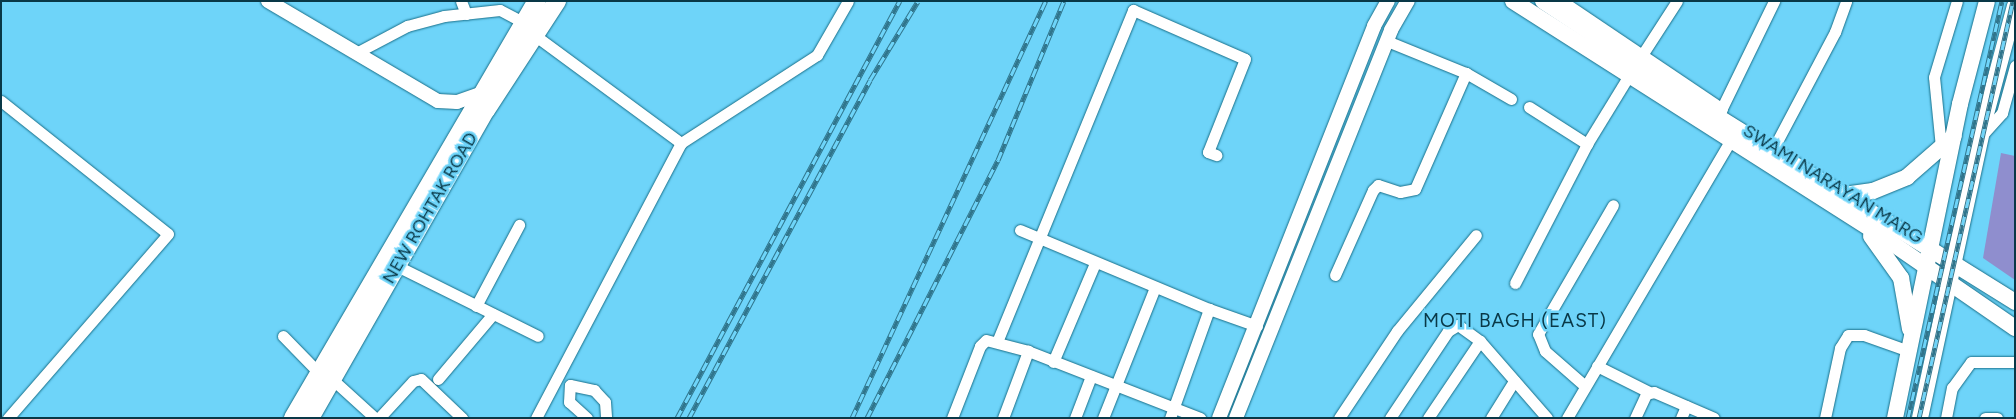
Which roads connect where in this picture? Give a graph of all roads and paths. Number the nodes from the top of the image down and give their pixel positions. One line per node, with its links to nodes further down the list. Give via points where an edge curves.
1 (268, 1): 20 (street)
2 (461, 1): 17 (street)
3 (537, 1): 18 (main road, NEW ROHTAK ROAD)
4 (557, 1): 18 (main road, NEW ROHTAK ROAD)
5 (848, 1): 32 (street, via 817,55)
6 (1388, 1): 58 (street, via 1374,26)
7 (1408, 1): 19 (street)
8 (1513, 1): 24 (main road, SWAMI NARAYAN MARG)
9 (1543, 1): 29 (main road, SWAMI NARAYAN MARG)
10 (1562, 1): 21 (street)
11 (1677, 1): 21 (street)
12 (1774, 1): 29 (street)
13 (1846, 1): 36 (street, via 1836,32)
14 (1957, 1): 35 (street, via 1934,77)
15 (1987, 1): 30 (main road)
16 (2015, 6): 31 (main road)
17 (466, 14): 18 (street, via 500,10); 20 (street, via 418,21)
18 (528, 28): 25 (main road, NEW ROHTAK ROAD); 32 (street); 48 (main road, NEW ROHTAK ROAD)
19 (1387, 41): 23 (street); 92 (street)
20 (356, 53): 25 (street, via 438,101 457,102)
21 (1642, 55): 29 (street)
22 (2015, 66): 31 (street, via 2002,114)
23 (1466, 73): 26 (street); 50 (street, via 1415,189 1400,192 1378,184)
24 (1628, 77): 33 (main road, SWAMI NARAYAN MARG); 34 (street)
25 (480, 94): 69 (main road, NEW ROHTAK ROAD)
26 (1511, 99)
27 (1, 101): 78 (street, via 168,234)
28 (1529, 107): 34 (street)
29 (1720, 113): 36 (main road, SWAMI NARAYAN MARG)
30 (1954, 136): 35 (main road); 45 (main road)
31 (1981, 136): 47 (main road)
32 (681, 143): 83 (street)
33 (1729, 143): 40 (main road, SWAMI NARAYAN MARG); 68 (street)
34 (1587, 144): 51 (street)
35 (1942, 147): 38 (main road, via 1907,177 1874,191)
36 (1772, 151): 38 (main road, SWAMI NARAYAN MARG)
37 (1216, 155): 44 (street, via 1208,152 1244,60 1133,10)
38 (1844, 195): 45 (main road, SWAMI NARAYAN MARG)
39 (1613, 205): 74 (street, via 1538,334 1545,351)
40 (1861, 224): 49 (main road, SWAMI NARAYAN MARG); 64 (main road, via 1901,278)
41 (519, 225): 55 (street)
42 (1020, 230): 44 (street)
43 (1476, 235): 93 (street, via 1398,331)
44 (1038, 239): 46 (street); 63 (street)
45 (1930, 247): 47 (main road, SWAMI NARAYAN MARG); 49 (main road)
46 (1095, 262): 53 (street); 66 (street)
47 (1954, 262): 52 (main road); 54 (main road, SWAMI NARAYAN MARG)
48 (397, 266): 55 (street); 69 (main road, NEW ROHTAK ROAD)
49 (1926, 267): 52 (main road, SWAMI NARAYAN MARG); 64 (main road)
50 (1335, 275)
51 (1515, 283)
52 (1949, 284): 59 (main road, SWAMI NARAYAN MARG); 104 (main road)
53 (1155, 287): 56 (street); 73 (street)
54 (2015, 302)
55 (476, 306): 57 (street)
56 (1209, 309): 58 (street); 77 (street)
57 (493, 314): 61 (street); 71 (street)
58 (1257, 326): 91 (street)
59 (2015, 328)
60 (282, 336): 69 (street)
61 (538, 336)
62 (1480, 341): 72 (street); 94 (street, via 1462,325 1452,327); 95 (street)
63 (997, 342): 65 (street); 86 (street, via 986,340 980,346)
64 (1910, 345): 102 (street, via 1864,335 1848,335 1840,348); 103 (main road)
65 (1028, 351): 66 (street); 87 (street)
66 (1054, 362): 70 (street)
67 (2015, 362): 105 (street, via 1971,362 1952,388)
68 (1597, 366): 74 (street); 75 (street)
69 (326, 376): 79 (main road, NEW ROHTAK ROAD); 80 (main road, NEW ROHTAK ROAD); 81 (street)
70 (1091, 376): 73 (street); 88 (street)
71 (438, 379)
72 (1514, 381): 96 (street); 97 (street)
73 (1115, 385): 77 (street); 89 (street)
74 (1585, 386): 98 (street)
75 (1649, 392): 76 (street); 99 (street)
76 (1686, 406): 100 (street); 101 (street)
77 (1172, 412): 90 (street)
78 (8, 418)
79 (293, 418)
80 (310, 418)
81 (377, 418): 82 (street, via 413,381 421,379)
82 (462, 418)
83 (536, 418)
84 (587, 418): 85 (street, via 569,402 570,385 594,390 605,402)
85 (606, 418)
86 (952, 418)
87 (1003, 418)
88 (1075, 418)
89 (1103, 418)
90 (1200, 418)
91 (1219, 418)
92 (1236, 418)
93 (1339, 418)
94 (1390, 418)
95 (1428, 418)
96 (1491, 418)
97 (1546, 418)
98 (1566, 418)
99 (1635, 418)
100 (1681, 418)
101 (1714, 418)
102 (1825, 418)
103 (1895, 418)
104 (1920, 418)
105 (1946, 418)
106 (1985, 418): 107 (street)
107 (1997, 418)

